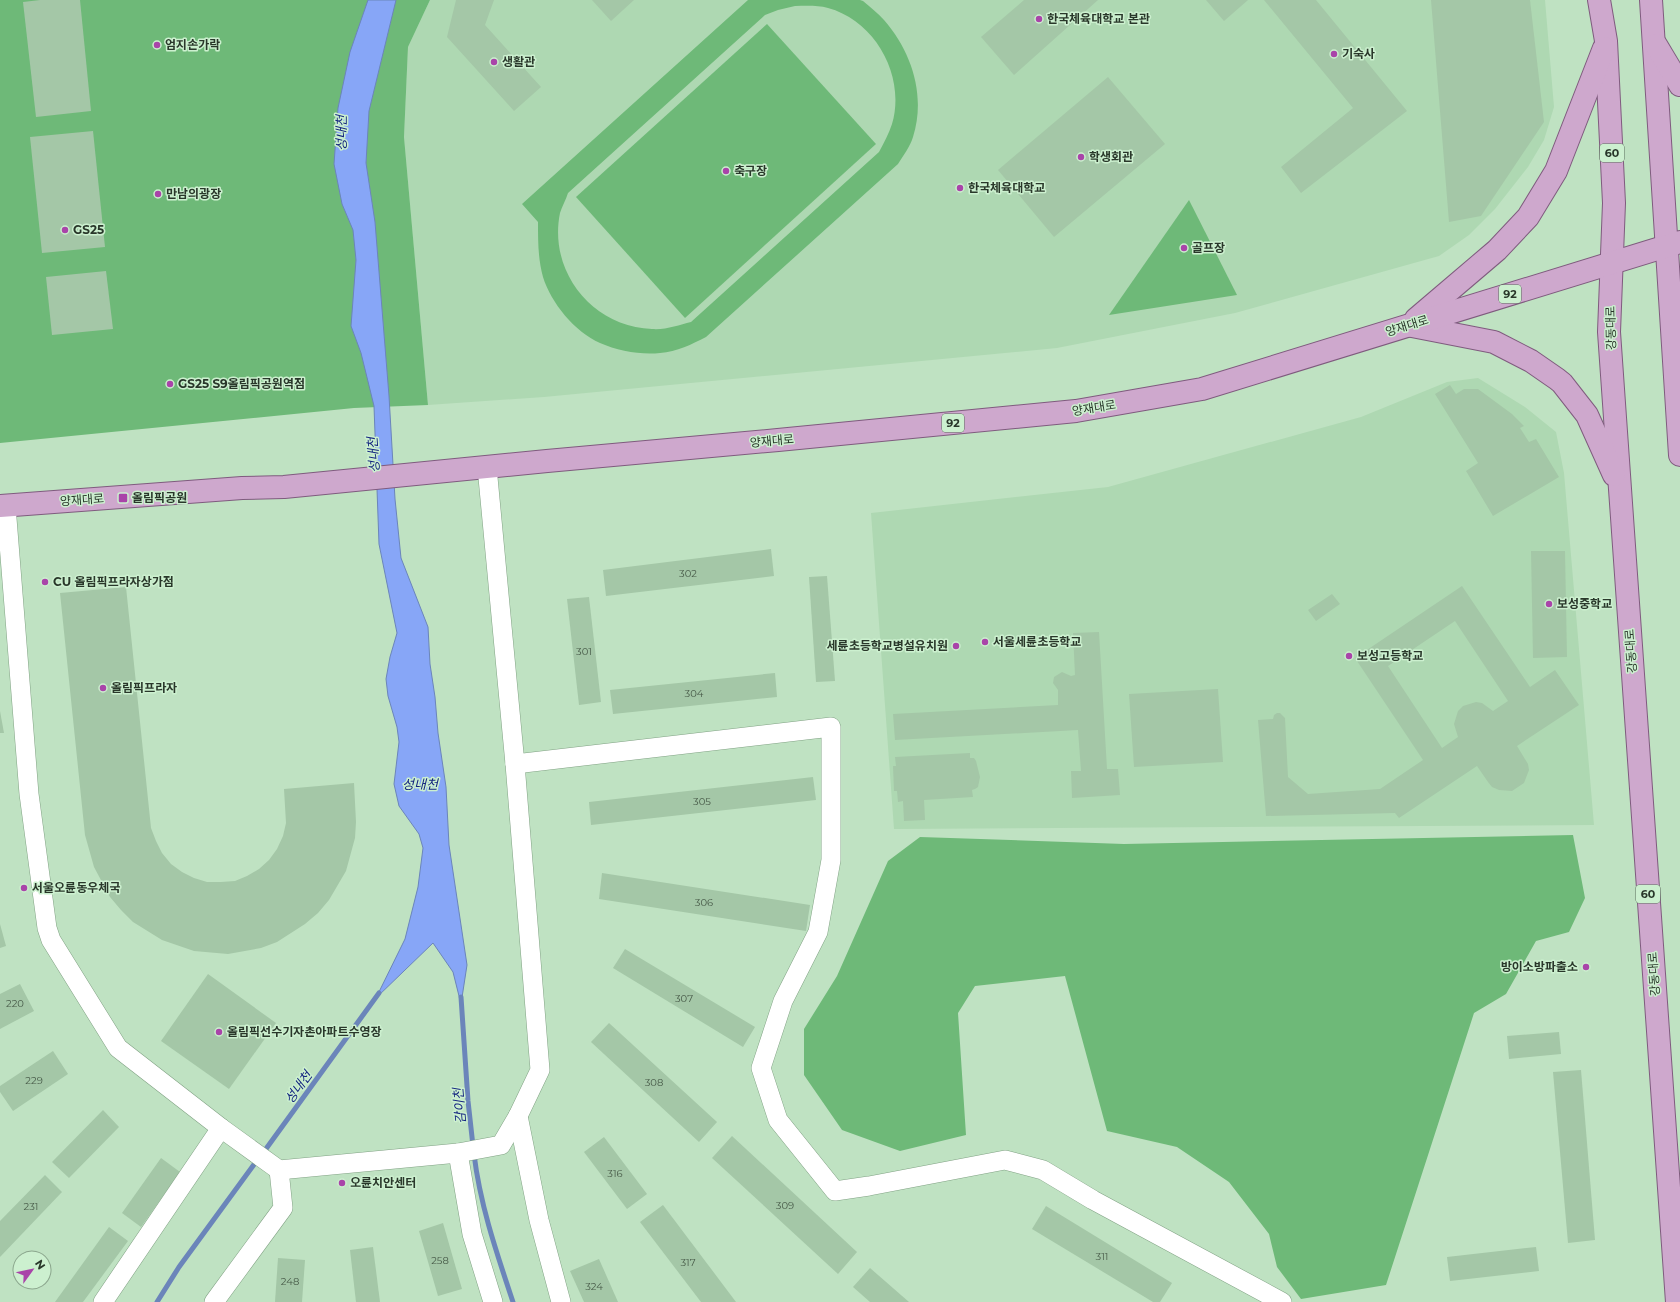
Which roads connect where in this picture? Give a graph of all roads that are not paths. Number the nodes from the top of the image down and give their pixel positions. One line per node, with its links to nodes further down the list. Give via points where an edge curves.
1 (1598, 0): 3 (main road, 강동대로 / 60)
2 (1651, 0): 4 (main road)
3 (1606, 41): 7 (main road, 강동대로 / 60, via 1614,203); 8 (main road, via 1556,171 1528,217 1497,250)
4 (1654, 42): 5 (main road); 6 (main road)
5 (1680, 85)
6 (1673, 244): 7 (main road, 양재대로 / 92); 9 (main road)
7 (1611, 264): 8 (main road, 양재대로 / 92); 11 (main road, 강동대로 / 60, via 1610,332)
8 (1409, 325): 10 (main road, 양재대로 / 92, via 1202,389 1076,411); 11 (main road, via 1494,342 1532,361 1562,383 1587,415)
9 (1680, 453)
10 (487, 467): 12 (main road, 양재대로 / 92, via 284,487); 13 (street)
11 (1620, 486): 23 (main road, 강동대로 / 60)
12 (3, 506): 15 (street, via 29,794 47,928 51,940 118,1048)
13 (515, 764): 14 (street, via 540,1070); 22 (street, via 831,727 831,860 818,932 783,1001 761,1068 778,1120 835,1191 1005,1160 1042,1170)
14 (518, 1116): 16 (street, via 501,1145); 21 (street, via 539,1220)
15 (221, 1128): 17 (street); 18 (street)
16 (458, 1154): 17 (street); 20 (street, via 472,1234)
17 (278, 1170): 19 (street, via 283,1208)
18 (103, 1302)
19 (214, 1302)
20 (493, 1302)
21 (561, 1302)
22 (1282, 1302)
23 (1677, 1302)

